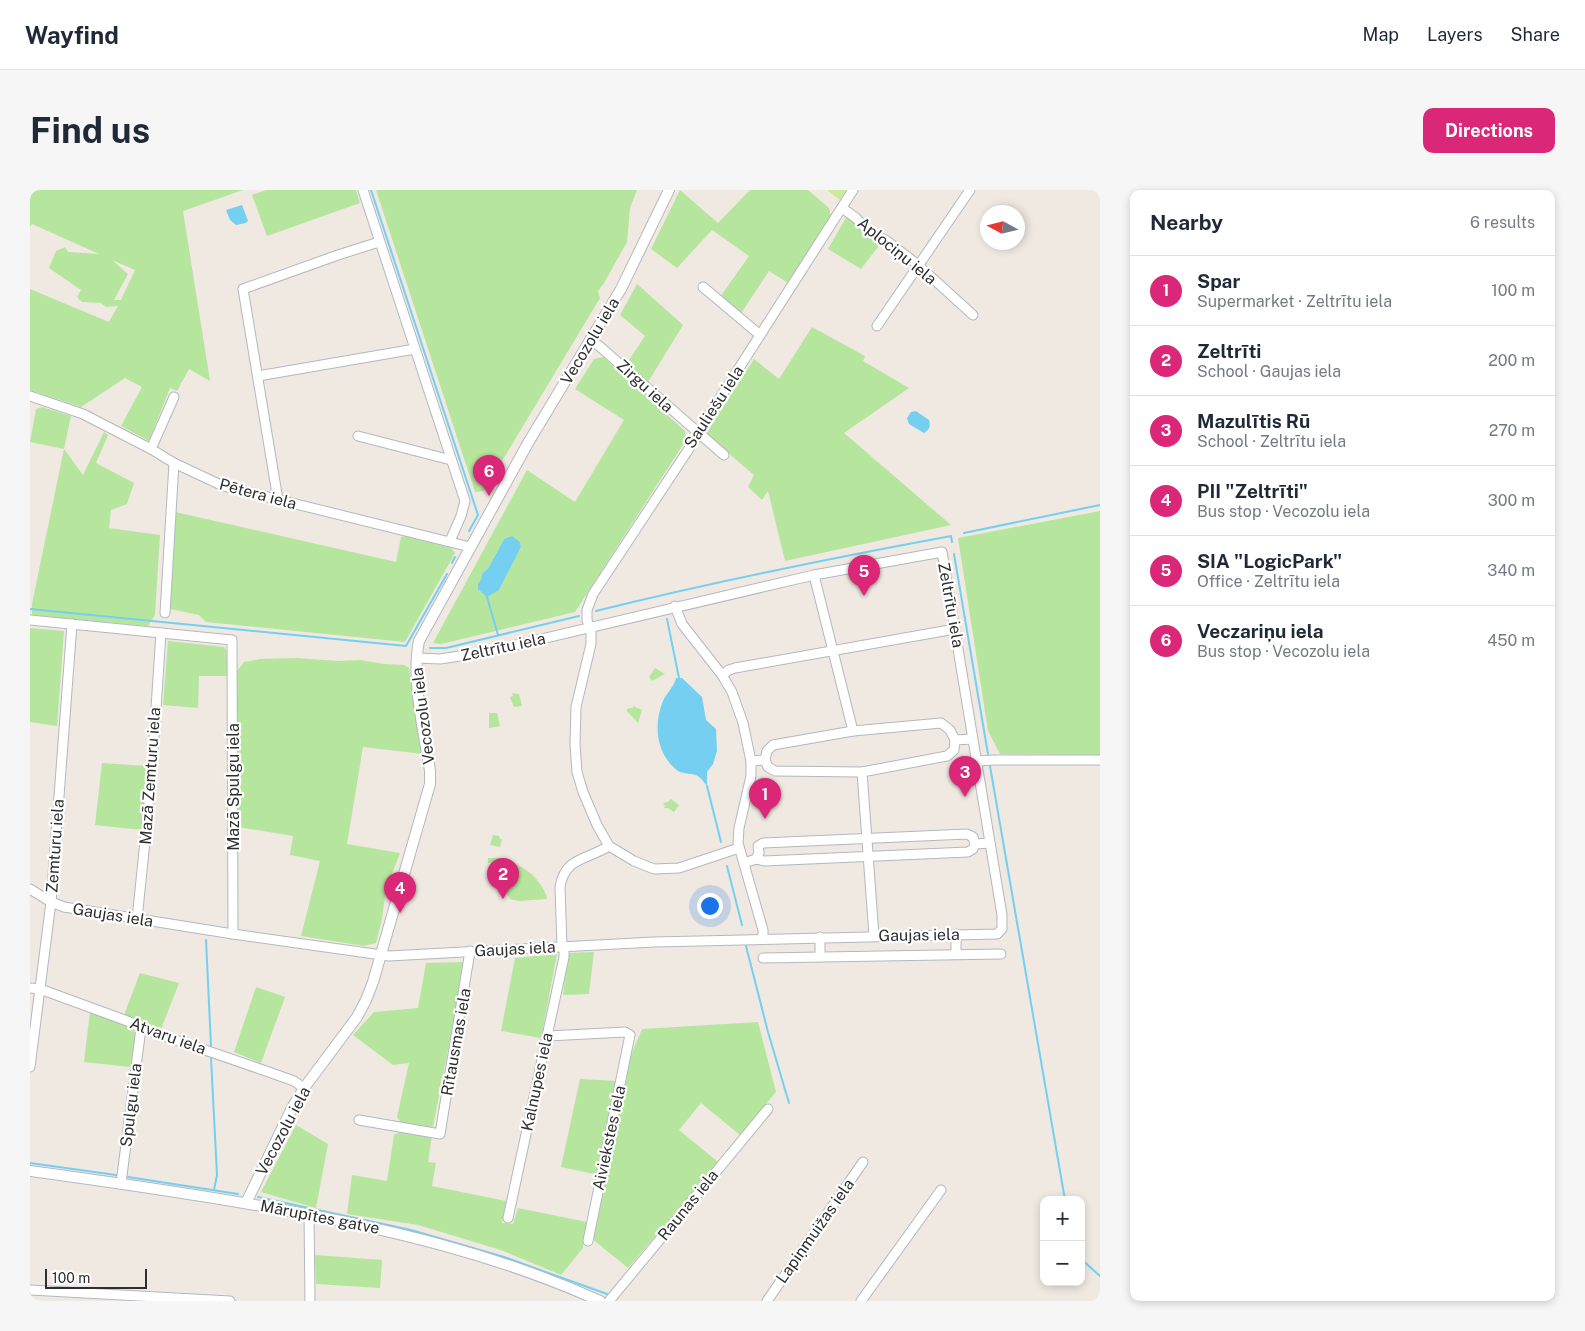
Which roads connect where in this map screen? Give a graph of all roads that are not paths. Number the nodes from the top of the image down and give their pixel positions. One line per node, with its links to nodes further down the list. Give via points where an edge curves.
1 (363, 190): 6 (street)
2 (670, 190): 12 (street, Vecozolu iela, via 621,289)
3 (853, 190): 5 (street, Sauliešu iela)
4 (970, 190): 7 (street)
5 (842, 208): 7 (street, Aplociņu iela, via 868,231); 11 (street, Sauliešu iela)
6 (379, 242): 13 (street); 14 (street, via 243,289)
7 (918, 265): 9 (street, Aplociņu iela); 10 (street)
8 (703, 287): 11 (street)
9 (972, 315)
10 (877, 326)
11 (760, 335): 17 (street, Sauliešu iela)
12 (590, 340): 17 (street, Zirgu iela); 25 (street, Vecozolu iela)
13 (415, 349): 14 (street); 21 (street)
14 (258, 376): 23 (street)
15 (174, 396): 19 (street)
16 (31, 399): 19 (street, Pētera iela, via 83,414)
17 (699, 433): 20 (street, Zirgu iela); 31 (street, Sauliešu iela, via 593,594 587,610)
18 (358, 436): 21 (street)
19 (151, 449): 22 (street, Pētera iela)
20 (724, 455)
21 (451, 460): 24 (street, via 465,501)
22 (174, 463): 23 (street, Pētera iela, via 223,486); 28 (street)
23 (278, 500): 24 (street, Pētera iela)
24 (450, 541): 25 (street, Pētera iela)
25 (470, 547): 35 (street, Vecozolu iela, via 419,641)
26 (814, 575): 27 (street, Zeltrītu iela); 32 (street, Zeltrītu iela, via 942,552); 34 (street)
27 (675, 606): 31 (street, Zeltrītu iela); 36 (street, via 682,624)
28 (165, 613)
29 (30, 620): 30 (street)
30 (72, 624): 33 (street); 54 (street, Zemturu iela)
31 (589, 628): 35 (street, Zeltrītu iela, via 461,656); 48 (street, via 591,644 576,707 575,758 585,798)
32 (955, 629): 34 (street); 38 (street, Zeltrītu iela)
33 (161, 633): 55 (street, Mazā Zemturu iela, via 151,783); 57 (street, Mazā Spulgu iela, via 232,640)
34 (834, 651): 36 (street, via 735,668); 37 (street)
35 (417, 658): 66 (street, Vecozolu iela, via 430,784)
36 (722, 676): 42 (street, via 744,723)
37 (853, 731): 39 (street, via 941,723 950,730); 40 (street, via 773,745)
38 (972, 739): 39 (street); 43 (street, Zeltrītu iela)
39 (954, 740): 44 (street, via 954,750 947,756)
40 (765, 760): 42 (street); 44 (street, via 775,771)
41 (1100, 760): 43 (street)
42 (751, 761): 49 (street, via 751,776 739,828)
43 (976, 761): 46 (street, Zeltrītu iela)
44 (862, 772): 45 (street)
45 (868, 839): 47 (street, via 967,834 973,837); 50 (street); 51 (street, via 762,844 758,846)
46 (990, 843): 47 (street); 56 (street, Zeltrītu iela)
47 (975, 844): 50 (street, via 968,852)
48 (609, 846): 49 (street, via 644,866 667,870); 62 (street, Kalnupes iela, via 574,862 562,877)
49 (739, 848): 52 (street)
50 (868, 857): 51 (street); 59 (street)
51 (756, 859): 52 (street)
52 (744, 863): 61 (street)
53 (30, 889): 54 (street, Gaujas iela)
54 (51, 902): 55 (street, Gaujas iela); 70 (street, Zemturu iela)
55 (137, 919): 57 (street, Gaujas iela)
56 (1003, 926): 58 (street, Gaujas iela, via 996,934)
57 (233, 934): 66 (street, Gaujas iela)
58 (956, 934): 59 (street, Gaujas iela); 64 (street)
59 (874, 936): 60 (street, Gaujas iela)
60 (820, 937): 61 (street, Gaujas iela); 67 (street)
61 (764, 938): 62 (street, Gaujas iela)
62 (563, 947): 63 (street, Gaujas iela); 72 (street, Kalnupes iela, via 564,957)
63 (470, 951): 66 (street, Gaujas iela); 76 (street, Rītausmas iela, via 440,1134)
64 (956, 954): 65 (street); 67 (street)
65 (1001, 954)
66 (380, 956): 74 (street, Vecozolu iela, via 357,1017)
67 (820, 957): 68 (street)
68 (763, 958)
69 (30, 988): 70 (street, Atvaru iela)
70 (40, 989): 71 (street, Atvaru iela); 73 (street, Zemturu iela)
71 (141, 1028): 74 (street, Atvaru iela, via 294,1081); 79 (street, Spulgu iela)
72 (548, 1036): 83 (street, Kalnupes iela); 84 (street, Aiviekstes iela, via 625,1032 630,1035)
73 (30, 1067)
74 (304, 1088): 81 (street, Vecozolu iela)
75 (768, 1109): 89 (street, Raunas iela)
76 (359, 1120)
77 (863, 1162): 90 (street, Lapiņmuižas iela)
78 (30, 1171): 79 (street, Mārupītes gatve)
79 (121, 1183): 81 (street, Mārupītes gatve)
80 (941, 1190): 91 (street)
81 (246, 1203): 82 (street, Mārupītes gatve)
82 (309, 1214): 87 (street); 88 (street, Mārupītes gatve, via 434,1243 541,1276)
83 (508, 1218)
84 (588, 1241)
85 (30, 1290): 86 (street)
86 (230, 1301)
87 (310, 1301)
88 (600, 1301)
89 (609, 1301)
90 (767, 1301)
91 (861, 1301)

